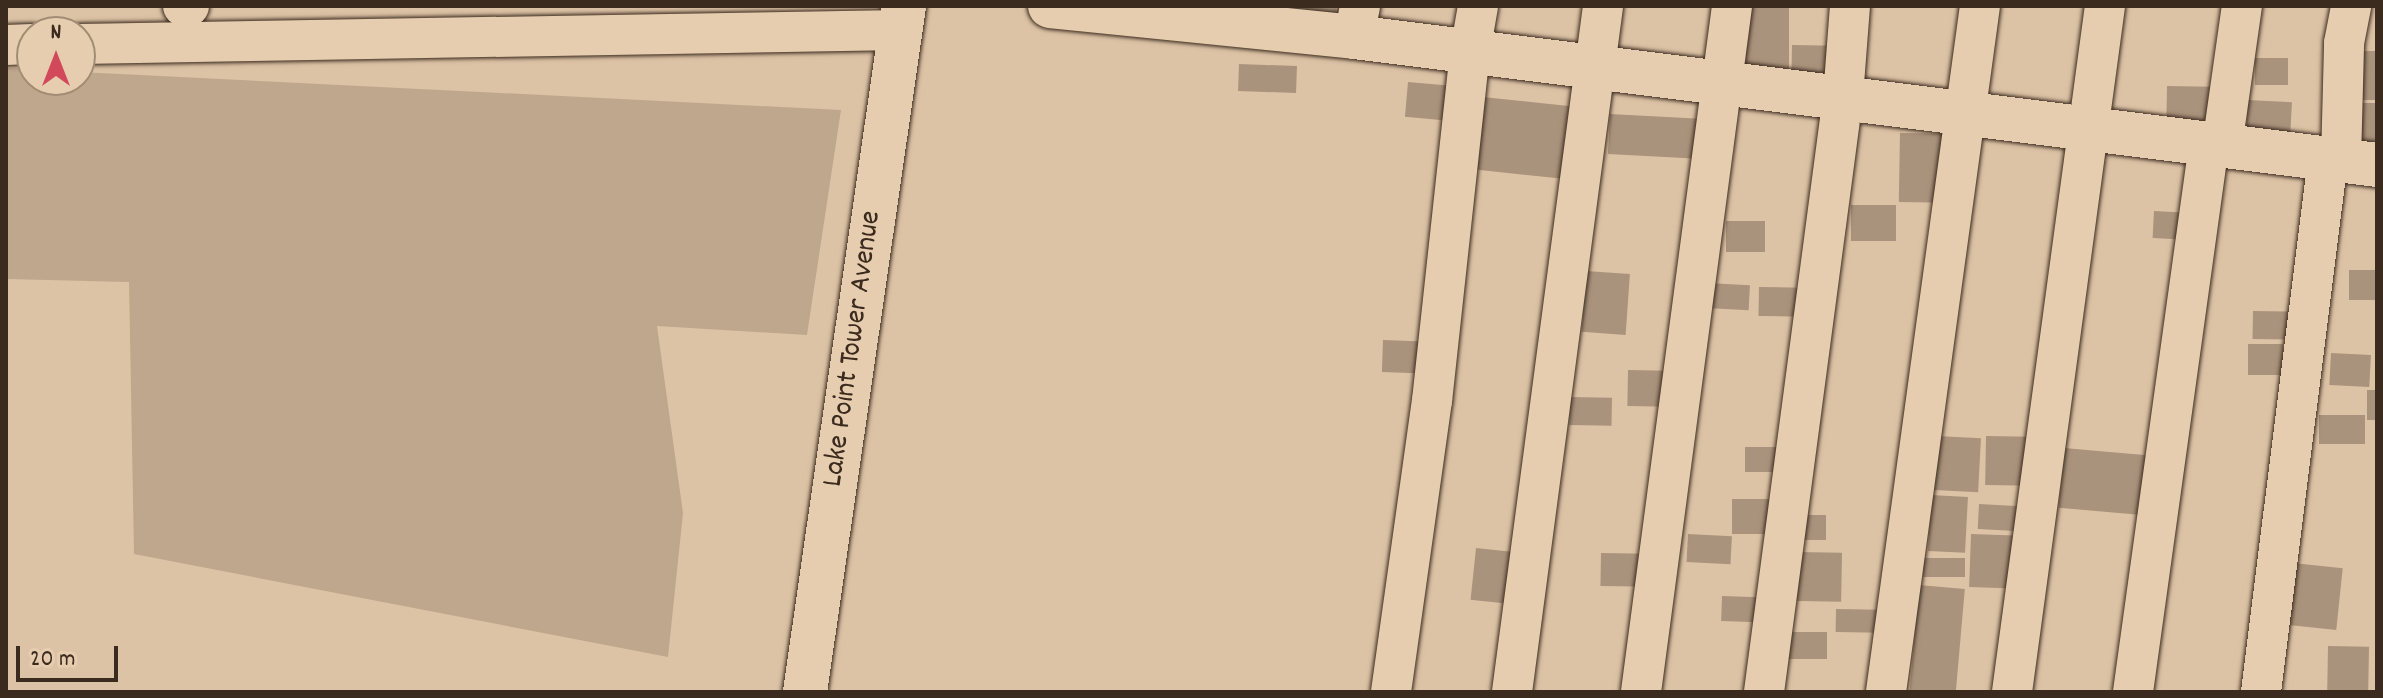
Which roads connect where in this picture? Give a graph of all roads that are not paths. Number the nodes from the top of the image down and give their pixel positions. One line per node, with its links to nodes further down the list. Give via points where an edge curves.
1 (183, 6): 2 (street)
2 (189, 6)
3 (1050, 6): 12 (street)
4 (1478, 6): 16 (street)
5 (1603, 6): 17 (street)
6 (1732, 6): 18 (street)
7 (1850, 6): 19 (street)
8 (1980, 6): 20 (street)
9 (2105, 6): 21 (street)
10 (2242, 6): 22 (street)
11 (902, 18): 13 (street); 24 (street, Lake Point Tower Avenue)
12 (1357, 22): 16 (street)
13 (334, 23): 15 (street)
14 (2358, 23): 23 (street)
15 (96, 43)
16 (1470, 52): 17 (street); 25 (street, via 1432,401)
17 (1594, 67): 18 (street); 26 (street)
18 (1721, 83): 19 (street); 27 (street)
19 (1843, 97): 20 (street); 28 (street)
20 (1968, 114): 21 (street); 29 (street)
21 (2088, 129): 22 (street); 30 (street)
22 (2216, 145): 23 (street); 31 (street)
23 (2349, 162): 32 (street)
24 (805, 692)
25 (1391, 692)
26 (1512, 692)
27 (1641, 692)
28 (1764, 692)
29 (1886, 692)
30 (2012, 692)
31 (2133, 692)
32 (2261, 692)

